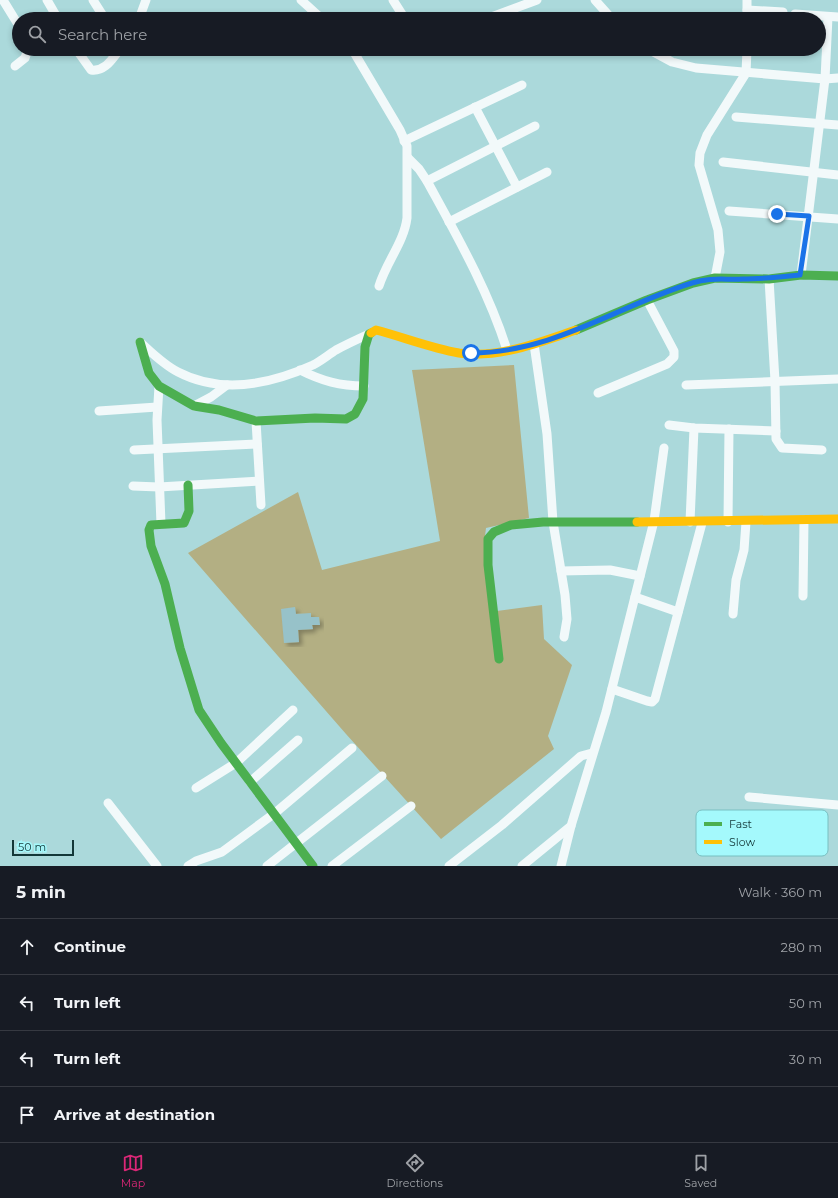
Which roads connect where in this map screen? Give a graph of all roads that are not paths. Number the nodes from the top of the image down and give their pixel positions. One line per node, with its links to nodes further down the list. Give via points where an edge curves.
1 (47, 0): 10 (street)
2 (93, 0): 11 (street)
3 (146, 0): 12 (street)
4 (301, 0): 13 (street)
5 (393, 0): 14 (street)
6 (537, 0): 15 (street)
7 (595, 0): 16 (street)
8 (747, 0): 17 (street)
9 (3, 1): 18 (street)
10 (54, 12)
11 (101, 12)
12 (142, 12)
13 (314, 12)
14 (401, 12)
15 (505, 12)
16 (606, 12)
17 (747, 12)
18 (12, 15)
19 (828, 17): 20 (street); 30 (street)
20 (838, 17)
21 (26, 56): 27 (street)
22 (81, 56): 23 (street, via 90,70 98,71)
23 (114, 56)
24 (356, 56): 37 (street)
25 (657, 56): 28 (street, via 696,68)
26 (747, 56): 28 (street)
27 (15, 66)
28 (746, 73): 30 (street); 52 (street, via 708,135 700,153 699,164 718,230 720,252)
29 (838, 78): 30 (street)
30 (825, 79): 34 (street)
31 (522, 85): 32 (street)
32 (475, 107): 37 (street); 38 (street)
33 (736, 117): 34 (street)
34 (820, 123): 35 (street); 42 (street)
35 (838, 125)
36 (535, 126): 38 (street)
37 (404, 141): 39 (street)
38 (496, 146): 44 (street); 45 (street)
39 (408, 158): 44 (street); 54 (street, via 406,228)
40 (723, 162): 42 (street)
41 (547, 172): 45 (street)
42 (814, 173): 43 (street); 47 (street)
43 (838, 175)
44 (427, 181): 49 (street)
45 (517, 187): 49 (street)
46 (730, 211): 47 (street)
47 (809, 216): 48 (street); 50 (street)
48 (838, 219)
49 (449, 222): 58 (street, via 486,291)
50 (800, 275): 51 (street); 53 (street)
51 (838, 276)
52 (716, 278): 53 (street); 55 (street, via 693,283)
53 (769, 279): 61 (street)
54 (379, 286)
55 (647, 300): 57 (street, via 587,327); 66 (street, via 674,351 674,357 667,364)
56 (369, 334): 58 (street, via 376,330 460,352 492,353); 59 (street); 65 (street, via 365,347)
57 (534, 344): 58 (street); 88 (street, via 546,434)
58 (507, 350)
59 (300, 370): 63 (street, via 256,384); 65 (street, via 320,380 339,385)
60 (838, 379): 61 (street)
61 (776, 382): 62 (street); 74 (street)
62 (686, 384)
63 (227, 385): 64 (street, via 211,385 178,372 140,342 149,373); 67 (street)
64 (159, 386): 67 (street); 68 (street)
65 (364, 386): 70 (street, via 360,406 355,414 346,419)
66 (598, 393)
67 (194, 406): 70 (street)
68 (157, 407): 69 (street); 76 (street)
69 (99, 411)
70 (256, 421): 75 (street)
71 (669, 425): 72 (street)
72 (694, 428): 73 (street); 89 (street)
73 (729, 429): 74 (street); 90 (street)
74 (776, 431): 79 (street, via 776,439 782,448)
75 (257, 444): 76 (street); 80 (street)
76 (158, 448): 78 (street); 83 (street)
77 (664, 448): 87 (street)
78 (134, 450)
79 (822, 450)
80 (259, 480): 81 (street); 84 (street)
81 (188, 485): 83 (street); 93 (street, via 189,514 186,521)
82 (133, 486): 83 (street)
83 (159, 486): 93 (street)
84 (261, 505)
85 (838, 519): 86 (street)
86 (804, 520): 91 (street); 96 (street)
87 (654, 521): 88 (street); 89 (street); 95 (street)
88 (553, 522): 94 (street); 101 (street, via 511,525 494,532 488,539 488,565)
89 (690, 522): 92 (street)
90 (728, 522): 91 (street); 92 (street)
91 (746, 522): 99 (street)
92 (702, 523): 98 (street)
93 (161, 524): 107 (street, via 151,526 149,530 151,546 165,584 180,648 199,710)
94 (561, 571): 95 (street, via 610,570); 100 (street, via 567,619)
95 (640, 576): 97 (street)
96 (803, 596)
97 (635, 597): 98 (street); 102 (street)
98 (678, 612): 102 (street, via 655,699 652,702 647,701)
99 (733, 614)
100 (564, 637)
101 (499, 659)
102 (612, 689): 106 (street)
103 (293, 710): 107 (street)
104 (298, 740): 109 (street)
105 (352, 748): 115 (street)
106 (592, 753): 116 (street); 123 (street, via 581,756 502,825)
107 (236, 763): 109 (street); 110 (street)
108 (382, 776): 117 (street)
109 (250, 782): 115 (street)
110 (196, 788)
111 (749, 797): 113 (street)
112 (108, 802): 118 (street)
113 (838, 805)
114 (411, 806): 122 (street)
115 (274, 813): 117 (street); 119 (street, via 222,852)
116 (571, 826): 124 (street); 125 (street)
117 (296, 843): 120 (street); 121 (street)
118 (157, 866)
119 (188, 866)
120 (267, 866)
121 (312, 866)
122 (332, 866)
123 (449, 866)
124 (522, 866)
125 (561, 866)

